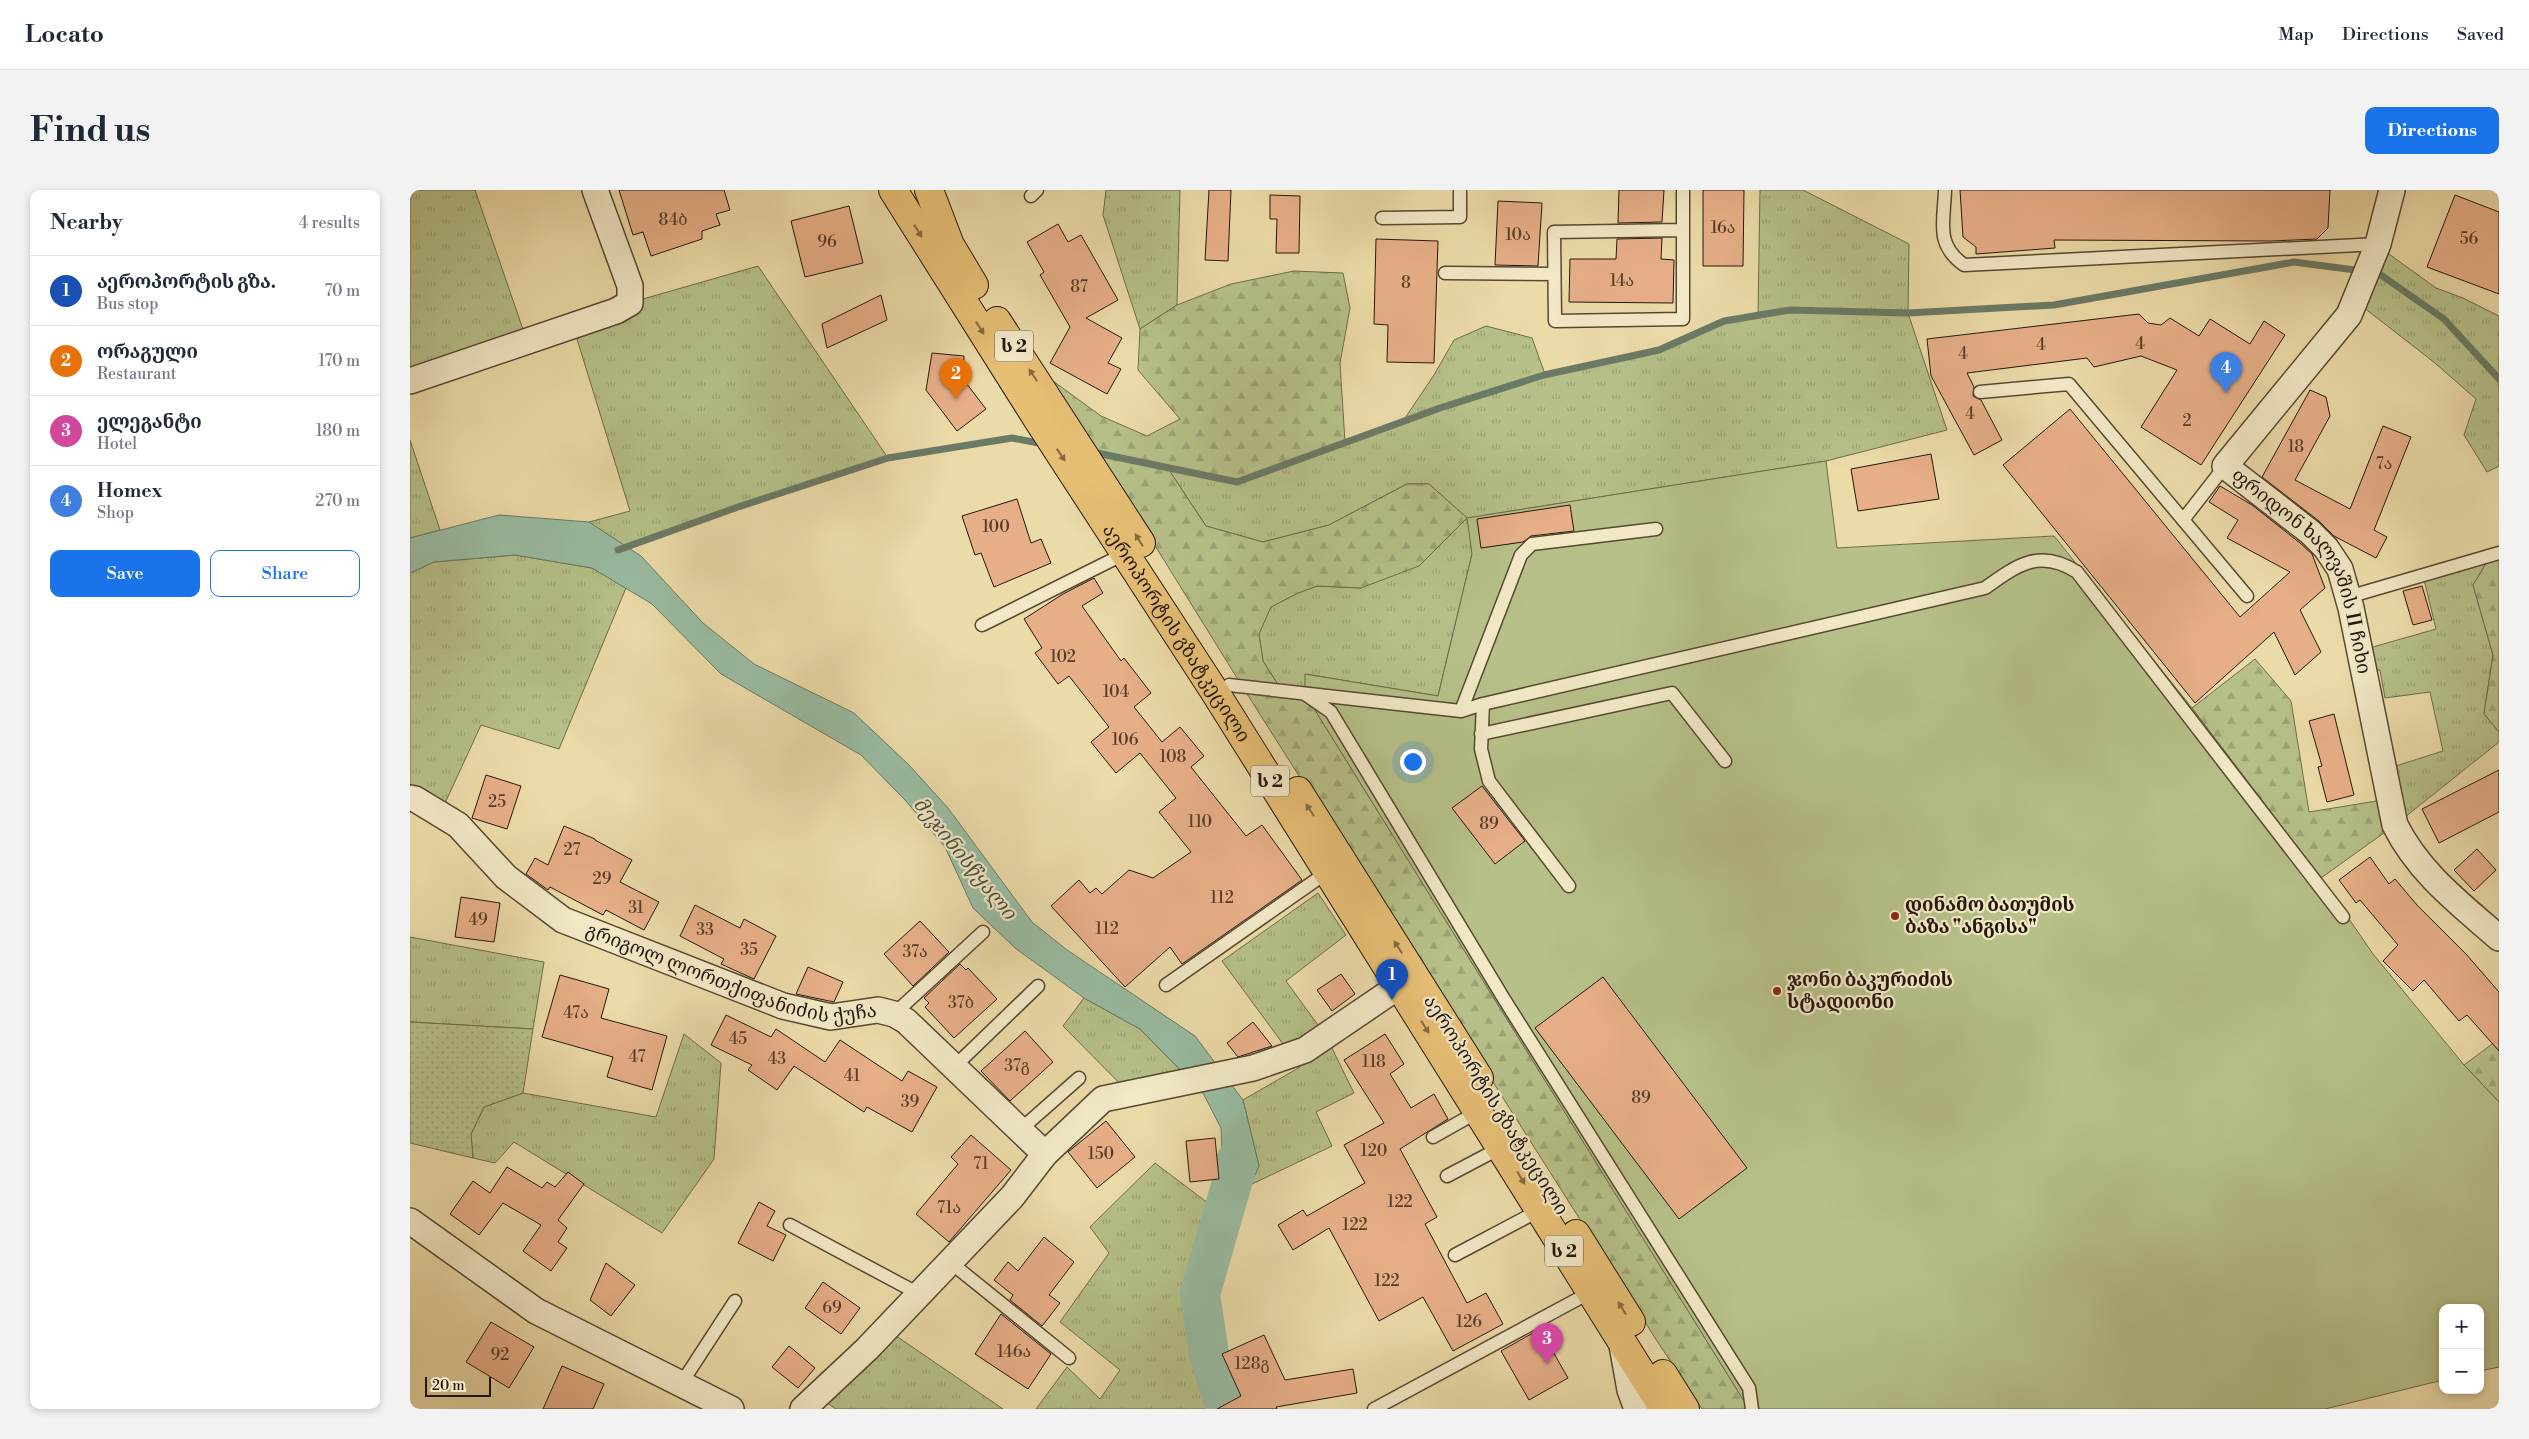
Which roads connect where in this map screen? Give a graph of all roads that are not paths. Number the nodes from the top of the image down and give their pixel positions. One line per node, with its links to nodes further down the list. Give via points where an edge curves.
1 (596, 190): 13 (street, via 630,286 630,303 616,311)
2 (893, 190): 15 (highway, აეროპორტის გზატკეცილი / ს 2, one-way to 15)
3 (928, 190): 15 (highway, აეროპორტის გზატკეცილი / ს 2, one-way to 3, via 950,245)
4 (1460, 190): 8 (lane, via 1460,217)
5 (1683, 190): 9 (lane)
6 (1945, 190): 10 (lane, via 1943,239 1951,256 1964,266)
7 (2392, 190): 10 (street, ფრიდონ ხალვაშის II ჩიხი)
8 (1382, 218)
9 (1682, 230): 12 (lane, via 1554,232); 12 (lane, via 1683,319 1555,321)
10 (2378, 244): 16 (street, ფრიდონ ხალვაშის II ჩიხი, via 2349,315)
11 (1444, 273): 12 (lane)
12 (1554, 274)
13 (410, 381)
14 (1980, 392): 18 (lane, via 2069,384)
15 (1049, 418): 17 (highway, აეროპორტის გზატკეცილი / ს 2)
16 (2225, 466): 18 (lane); 23 (street, ფრიდონ ხალვაშის II ჩიხი, via 2326,548 2340,569)
17 (1094, 486): 20 (highway, აეროპორტის გზატკეცილი / ს 2); 25 (highway, აეროპორტის გზატკეცილი / ს 2, one-way to 17)
18 (2183, 520): 22 (lane)
19 (1656, 529): 28 (lane, via 1532,544 1521,556)
20 (1126, 553): 24 (lane); 32 (highway, აეროპორტის გზატკეცილი / ს 2)
21 (2499, 553): 23 (lane)
22 (2247, 596)
23 (2348, 597): 36 (street, ფრიდონ ხალვაშის II ჩიხი, via 2395,825 2418,864)
24 (982, 625)
25 (1229, 685): 26 (lane); 65 (highway, აეროპორტის გზატკეცილი / ს 2, one-way to 25, via 1454,1034)
26 (1305, 694): 28 (lane); 66 (lane, via 1332,712 1504,999 1748,1388)
27 (1483, 704): 28 (lane); 29 (lane); 34 (lane, via 1985,588 2012,568 2036,559 2062,562 2077,572)
28 (1462, 712)
29 (1481, 734): 30 (lane, via 1672,692); 33 (lane, via 1481,749 1489,781)
30 (1725, 761)
31 (410, 798): 40 (street, გრიგოლ ლორთქიფანიძის ქუჩა, via 458,825 506,877 563,920 783,1006 831,1018 878,1010)
32 (1326, 873): 37 (lane); 39 (highway, აეროპორტის გზატკეცილი / ს 2)
33 (1569, 886)
34 (2343, 917)
35 (983, 932): 40 (lane)
36 (2499, 938)
37 (1166, 985)
38 (1038, 986): 41 (lane)
39 (1399, 986): 43 (highway, აეროპორტის გზატკეცილი / ს 2, one-way to 43); 47 (street, via 1305,1050 1253,1068 1103,1099)
40 (894, 1014): 41 (street, გრიგოლ ლორთქიფანიძის ქუჩა, via 906,1021)
41 (954, 1067): 44 (street, გრიგოლ ლორთქიფანიძის ქუჩა)
42 (1079, 1078): 44 (lane)
43 (1479, 1111): 45 (lane); 46 (highway, აეროპორტის გზატკეცილი / ს 2)
44 (1020, 1130): 47 (street, გრიგოლ ლორთქიფანიძის ქუჩა)
45 (1433, 1137)
46 (1502, 1147): 48 (lane); 49 (highway, აეროპორტის გზატკეცილი / ს 2, one-way to 49)
47 (1045, 1154): 53 (street, via 1012,1197)
48 (1447, 1176)
49 (1540, 1210): 52 (lane); 54 (highway, აეროპორტის გზატკეცილი / ს 2)
50 (410, 1221): 59 (street, via 536,1311)
51 (790, 1225): 55 (lane)
52 (1455, 1255)
53 (950, 1262): 55 (street); 58 (lane)
54 (1589, 1293): 57 (highway, აეროპორტის გზატკეცილი / ს 2); 62 (lane)
55 (919, 1294): 61 (street, via 868,1349)
56 (735, 1301): 59 (lane)
57 (1621, 1340): 63 (street, via 1630,1390); 64 (highway, აეროპორტის გზატკეცილი / ს 2)
58 (1068, 1358)
59 (681, 1384): 60 (street)
60 (732, 1409)
61 (803, 1409)
62 (1374, 1409)
63 (1637, 1409)
64 (1664, 1409)
65 (1684, 1409)
66 (1752, 1409)

